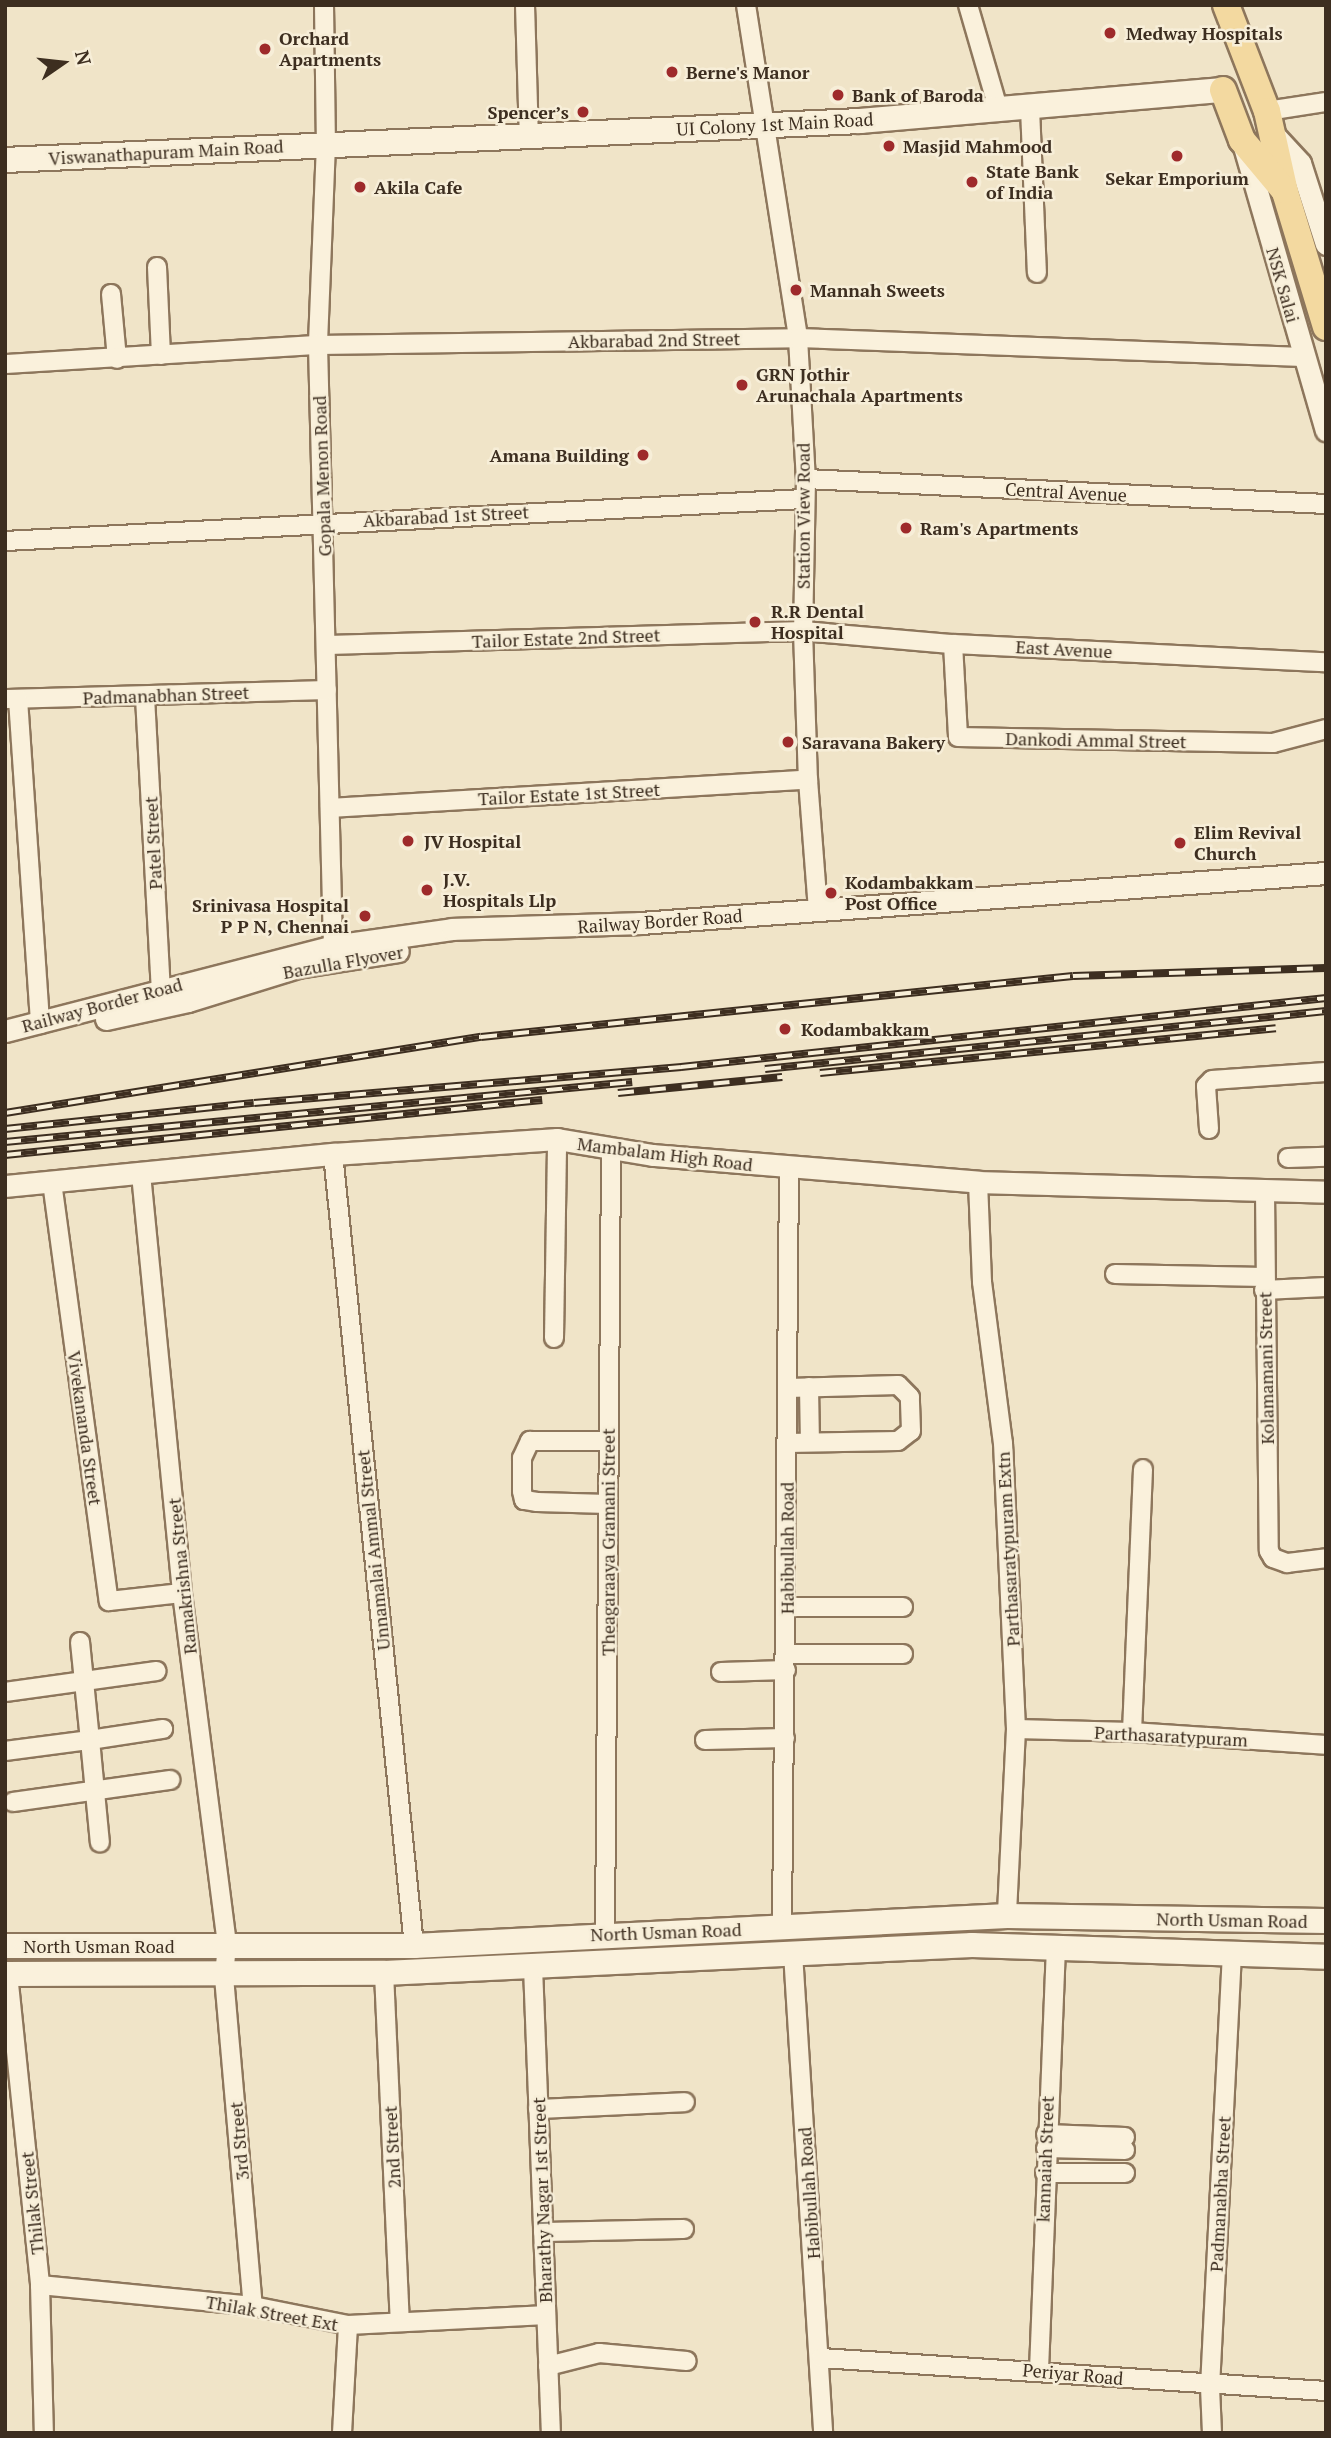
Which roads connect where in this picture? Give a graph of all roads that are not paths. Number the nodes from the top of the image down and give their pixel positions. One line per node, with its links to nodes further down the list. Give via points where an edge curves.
1 (324, 5): 14 (street, Gopala Menon Road)
2 (525, 5): 12 (street)
3 (746, 5): 11 (street, Station View Road)
4 (968, 5): 9 (street)
5 (1226, 5): 10 (main road)
6 (1223, 90): 8 (main road, UI Colony 1st Main Road); 13 (main road)
7 (1326, 102): 10 (street)
8 (1030, 108): 9 (main road, UI Colony 1st Main Road); 19 (street)
9 (999, 112): 11 (main road, UI Colony 1st Main Road)
10 (1271, 123): 16 (main road); 17 (street, via 1300,163)
11 (763, 125): 12 (main road, UI Colony 1st Main Road); 22 (street, Station View Road)
12 (529, 136): 14 (main road, UI Colony 1st Main Road)
13 (1242, 140): 16 (main road); 25 (street, NSK Salai)
14 (326, 144): 15 (main road, Viswanathapuram Main Road); 23 (street, Gopala Menon Road)
15 (5, 160)
16 (1287, 199): 21 (main road)
17 (1326, 244)
18 (156, 267): 24 (street)
19 (1037, 273)
20 (111, 295): 26 (street)
21 (1326, 327)
22 (798, 338): 23 (street, Akbarabad 2nd Street); 25 (street, Akbarabad 2nd Street); 29 (street, Station View Road)
23 (318, 345): 24 (street, Akbarabad 2nd Street); 32 (street, Gopala Menon Road)
24 (161, 355): 26 (street, Akbarabad 2nd Street)
25 (1303, 357): 28 (street, NSK Salai)
26 (117, 359): 27 (street, Akbarabad 2nd Street)
27 (5, 364)
28 (1326, 430)
29 (806, 479): 30 (street, Station View Road); 31 (street, Central Avenue)
30 (803, 499): 32 (street, Akbarabad 1st Street); 34 (street, Station View Road)
31 (1326, 504)
32 (323, 521): 33 (street, Akbarabad 1st Street); 36 (street, Gopala Menon Road)
33 (5, 541)
34 (803, 631): 35 (street, East Avenue); 36 (street, Tailor Estate 2nd Street); 42 (street, Station View Road)
35 (953, 644): 37 (street, East Avenue); 41 (street, Dankodi Ammal Street, via 958,737 1273,743)
36 (328, 645): 38 (street, Gopala Menon Road)
37 (1326, 662)
38 (327, 690): 39 (street, Padmanabhan Street); 43 (street, Gopala Menon Road)
39 (145, 697): 40 (street, Padmanabhan Street); 48 (street, Patel Street)
40 (11, 699): 49 (street)
41 (1326, 729)
42 (808, 780): 43 (street, Tailor Estate 1st Street); 45 (street, Station View Road)
43 (330, 807): 47 (street, Gopala Menon Road)
44 (1326, 873): 45 (street, Railway Border Road)
45 (818, 909): 46 (street, Railway Border Road)
46 (521, 930): 47 (street, Railway Border Road, via 452,929); 51 (street, Bazulla Flyover, via 298,967 188,1001)
47 (333, 946): 48 (street, Railway Border Road)
48 (161, 989): 49 (street, Railway Border Road)
49 (40, 1024): 50 (street, Railway Border Road)
50 (5, 1031)
51 (5, 1046)
52 (1326, 1072): 53 (street, via 1212,1080 1206,1086)
53 (1209, 1129)
54 (557, 1139): 55 (street, Mambalam High Road); 56 (street, Mambalam High Road); 69 (street)
55 (611, 1151): 59 (street, Mambalam High Road); 72 (street, Theagaraaya Gramani Street)
56 (333, 1154): 60 (street, Mambalam High Road); 108 (street, Unnamalai Ammal Street)
57 (1326, 1157): 58 (street)
58 (1288, 1158)
59 (789, 1169): 62 (street, Mambalam High Road); 71 (street, Habibullah Road)
60 (141, 1174): 61 (street, Mambalam High Road); 78 (street, Ramakrishna Street)
61 (52, 1182): 63 (street, Mambalam High Road); 78 (street, Vivekananda Street, via 109,1601)
62 (978, 1182): 64 (street, Mambalam High Road); 89 (street, Parthasaratypuram Extn, via 982,1282 1003,1443)
63 (5, 1186)
64 (1265, 1192): 65 (street, Mambalam High Road); 67 (street, Kolamamani Street)
65 (1326, 1192)
66 (1115, 1274): 67 (street)
67 (1264, 1284): 68 (street); 77 (street, Kolamamani Street, via 1269,1545 1273,1559 1279,1561)
68 (1326, 1287)
69 (554, 1338)
70 (809, 1387): 71 (street); 73 (street); 73 (street, via 898,1385 911,1396 911,1431 898,1441)
71 (788, 1388): 74 (street, Habibullah Road)
72 (608, 1441): 76 (street, Theagaraaya Gramani Street); 76 (street, via 530,1441 524,1448 522,1469 524,1500)
73 (810, 1442): 74 (street)
74 (788, 1443): 79 (street, Habibullah Road)
75 (1143, 1469): 90 (street)
76 (608, 1504): 103 (street, Theagaraaya Gramani Street)
77 (1326, 1558)
78 (182, 1593): 106 (street, Ramakrishna Street)
79 (788, 1607): 80 (street); 83 (street, Habibullah Road)
80 (903, 1607)
81 (80, 1642): 86 (street)
82 (903, 1654): 83 (street)
83 (786, 1662): 85 (street); 91 (street, Habibullah Road)
84 (157, 1671): 86 (street)
85 (721, 1672)
86 (84, 1683): 87 (street); 92 (street)
87 (5, 1692)
88 (163, 1729): 92 (street)
89 (1016, 1729): 90 (street, Parthasaratypuram); 100 (street, Parthasaratypuram Extn)
90 (1132, 1732): 94 (street, Parthasaratypuram)
91 (785, 1738): 93 (street); 102 (street, Habibullah Road)
92 (90, 1740): 95 (street); 97 (street)
93 (705, 1740)
94 (1326, 1745)
95 (5, 1751)
96 (170, 1780): 97 (street)
97 (93, 1789): 98 (street); 99 (street)
98 (13, 1802)
99 (100, 1843)
100 (1007, 1916): 102 (main road, North Usman Road); 104 (main road, North Usman Road)
101 (1326, 1921): 104 (main road, North Usman Road)
102 (782, 1927): 103 (main road, North Usman Road)
103 (605, 1934): 108 (main road, North Usman Road)
104 (1062, 1935): 105 (main road); 109 (main road, North Usman Road, via 972,1945); 110 (main road, North Usman Road); 118 (street, kannaiah Street)
105 (1326, 1942)
106 (227, 1945): 107 (main road, North Usman Road); 108 (main road, North Usman Road); 115 (street, Ramakrishna Street)
107 (5, 1947)
108 (414, 1947)
109 (793, 1953): 112 (main road, North Usman Road); 129 (street, Habibullah Road)
110 (1232, 1955): 111 (main road, North Usman Road); 133 (street, Padmanabha Street)
111 (1326, 1958)
112 (533, 1967): 113 (main road, North Usman Road); 117 (street, Bharathy Nagar 1st Street)
113 (384, 1973): 115 (main road, North Usman Road); 127 (street, 2nd Street)
114 (6, 1974): 115 (main road, North Usman Road); 124 (street, Thilak Street)
115 (224, 1977): 125 (street, 3rd Street)
116 (685, 2102): 117 (street)
117 (538, 2109): 123 (street, Bharathy Nagar 1st Street)
118 (1046, 2141): 119 (street); 120 (street, kannaiah Street)
119 (1125, 2143)
120 (1045, 2173): 121 (street); 132 (street, kannaiah Street)
121 (1125, 2173)
122 (684, 2229): 123 (street)
123 (543, 2232): 126 (street, Bharathy Nagar 1st Street)
124 (40, 2285): 125 (street, Thilak Street Ext); 135 (street, Thilak Street)
125 (253, 2306): 128 (street, Thilak Street Ext)
126 (546, 2315): 127 (street, Thilak Street Ext); 131 (street, Bharathy Nagar 1st Street)
127 (400, 2322): 128 (street, Thilak Street Ext)
128 (348, 2325): 136 (street)
129 (821, 2358): 132 (street, Periyar Road); 138 (street, Habibullah Road)
130 (687, 2361): 131 (street, via 599,2353)
131 (548, 2366): 137 (street, Bharathy Nagar 1st Street)
132 (1039, 2370): 133 (street, Periyar Road)
133 (1210, 2387): 134 (street, Periyar Road); 139 (street, Padmanabha Street)
134 (1326, 2391)
135 (44, 2433)
136 (342, 2433)
137 (551, 2433)
138 (823, 2433)
139 (1212, 2433)

